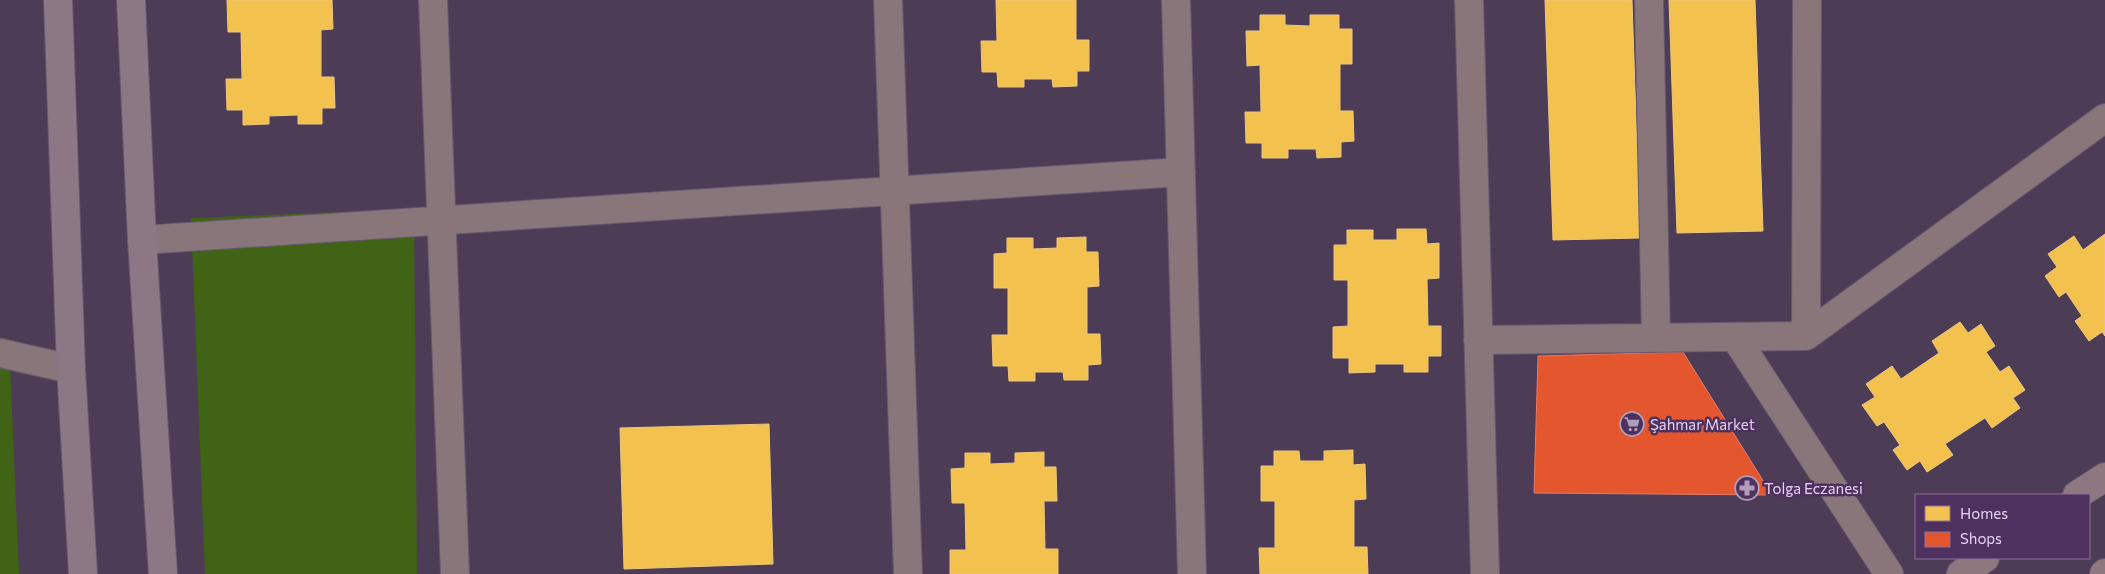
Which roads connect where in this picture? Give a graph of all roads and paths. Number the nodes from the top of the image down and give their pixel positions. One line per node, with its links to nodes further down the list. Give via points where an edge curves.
1 (58, 0): 19 (highway)
2 (131, 0): 13 (highway)
3 (433, 0): 12 (street)
4 (888, 0): 11 (street)
5 (1176, 0): 10 (street)
6 (1469, 0): 17 (street)
7 (1649, 0): 16 (street)
8 (1807, 0): 14 (street)
9 (2105, 118): 14 (street)
10 (1181, 172): 11 (street); 27 (street)
11 (895, 191): 12 (street); 26 (street)
12 (442, 221): 13 (street); 25 (street)
13 (142, 240): 24 (highway)
14 (1806, 336): 15 (street)
15 (1735, 337): 16 (street); 29 (street)
16 (1656, 338): 17 (street)
17 (1478, 340): 28 (street)
18 (0, 353): 19 (street)
19 (71, 369): 23 (highway)
20 (2105, 477): 21 (main road)
21 (2079, 494)
22 (1984, 559): 30 (main road)
23 (83, 574)
24 (163, 574)
25 (455, 574)
26 (908, 574)
27 (1192, 574)
28 (1485, 574)
29 (1889, 574)
30 (1961, 574)

